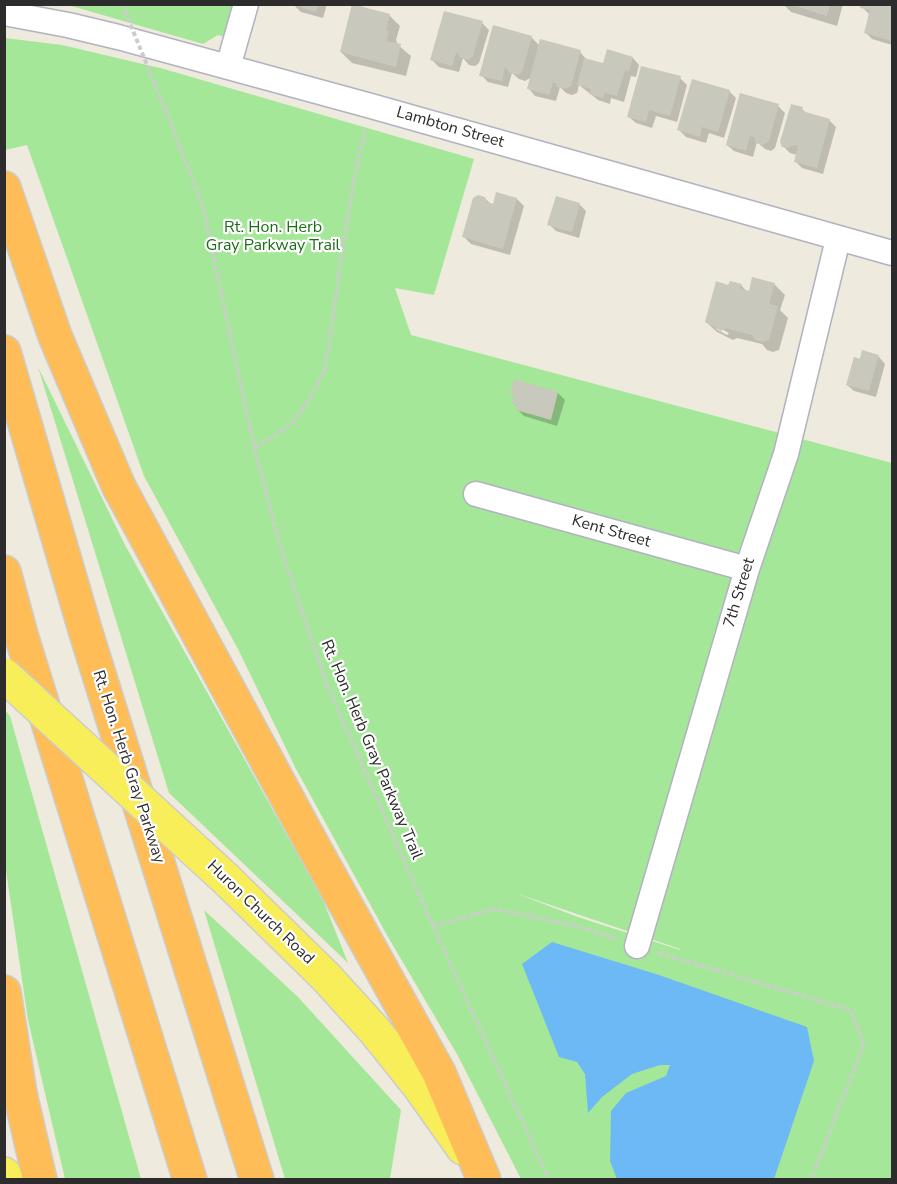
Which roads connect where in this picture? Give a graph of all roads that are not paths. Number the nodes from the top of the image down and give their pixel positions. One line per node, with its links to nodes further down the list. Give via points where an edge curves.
1 (246, 4): 3 (street)
2 (4, 13): 3 (street, Lambton Street, via 68,25)
3 (228, 68): 5 (street, Lambton Street)
4 (4, 188): 15 (highway, via 55,336 119,487 440,1073)
5 (838, 238): 6 (street, Lambton Street); 9 (street, 7th Street, via 786,454)
6 (892, 253)
7 (4, 352): 19 (highway, Rt. Hon. Herb Gray Parkway, via 86,633)
8 (476, 494): 9 (street, Kent Street)
9 (747, 569): 12 (street, 7th Street)
10 (4, 572): 18 (highway)
11 (4, 675): 15 (main road, Huron Church Road, bridge, via 227,880 326,977 419,1086)
12 (637, 946)
13 (4, 992): 17 (highway)
14 (4, 1174): 16 (main road)
15 (483, 1177)
16 (6, 1179)
17 (40, 1179)
18 (190, 1179)
19 (257, 1179)

